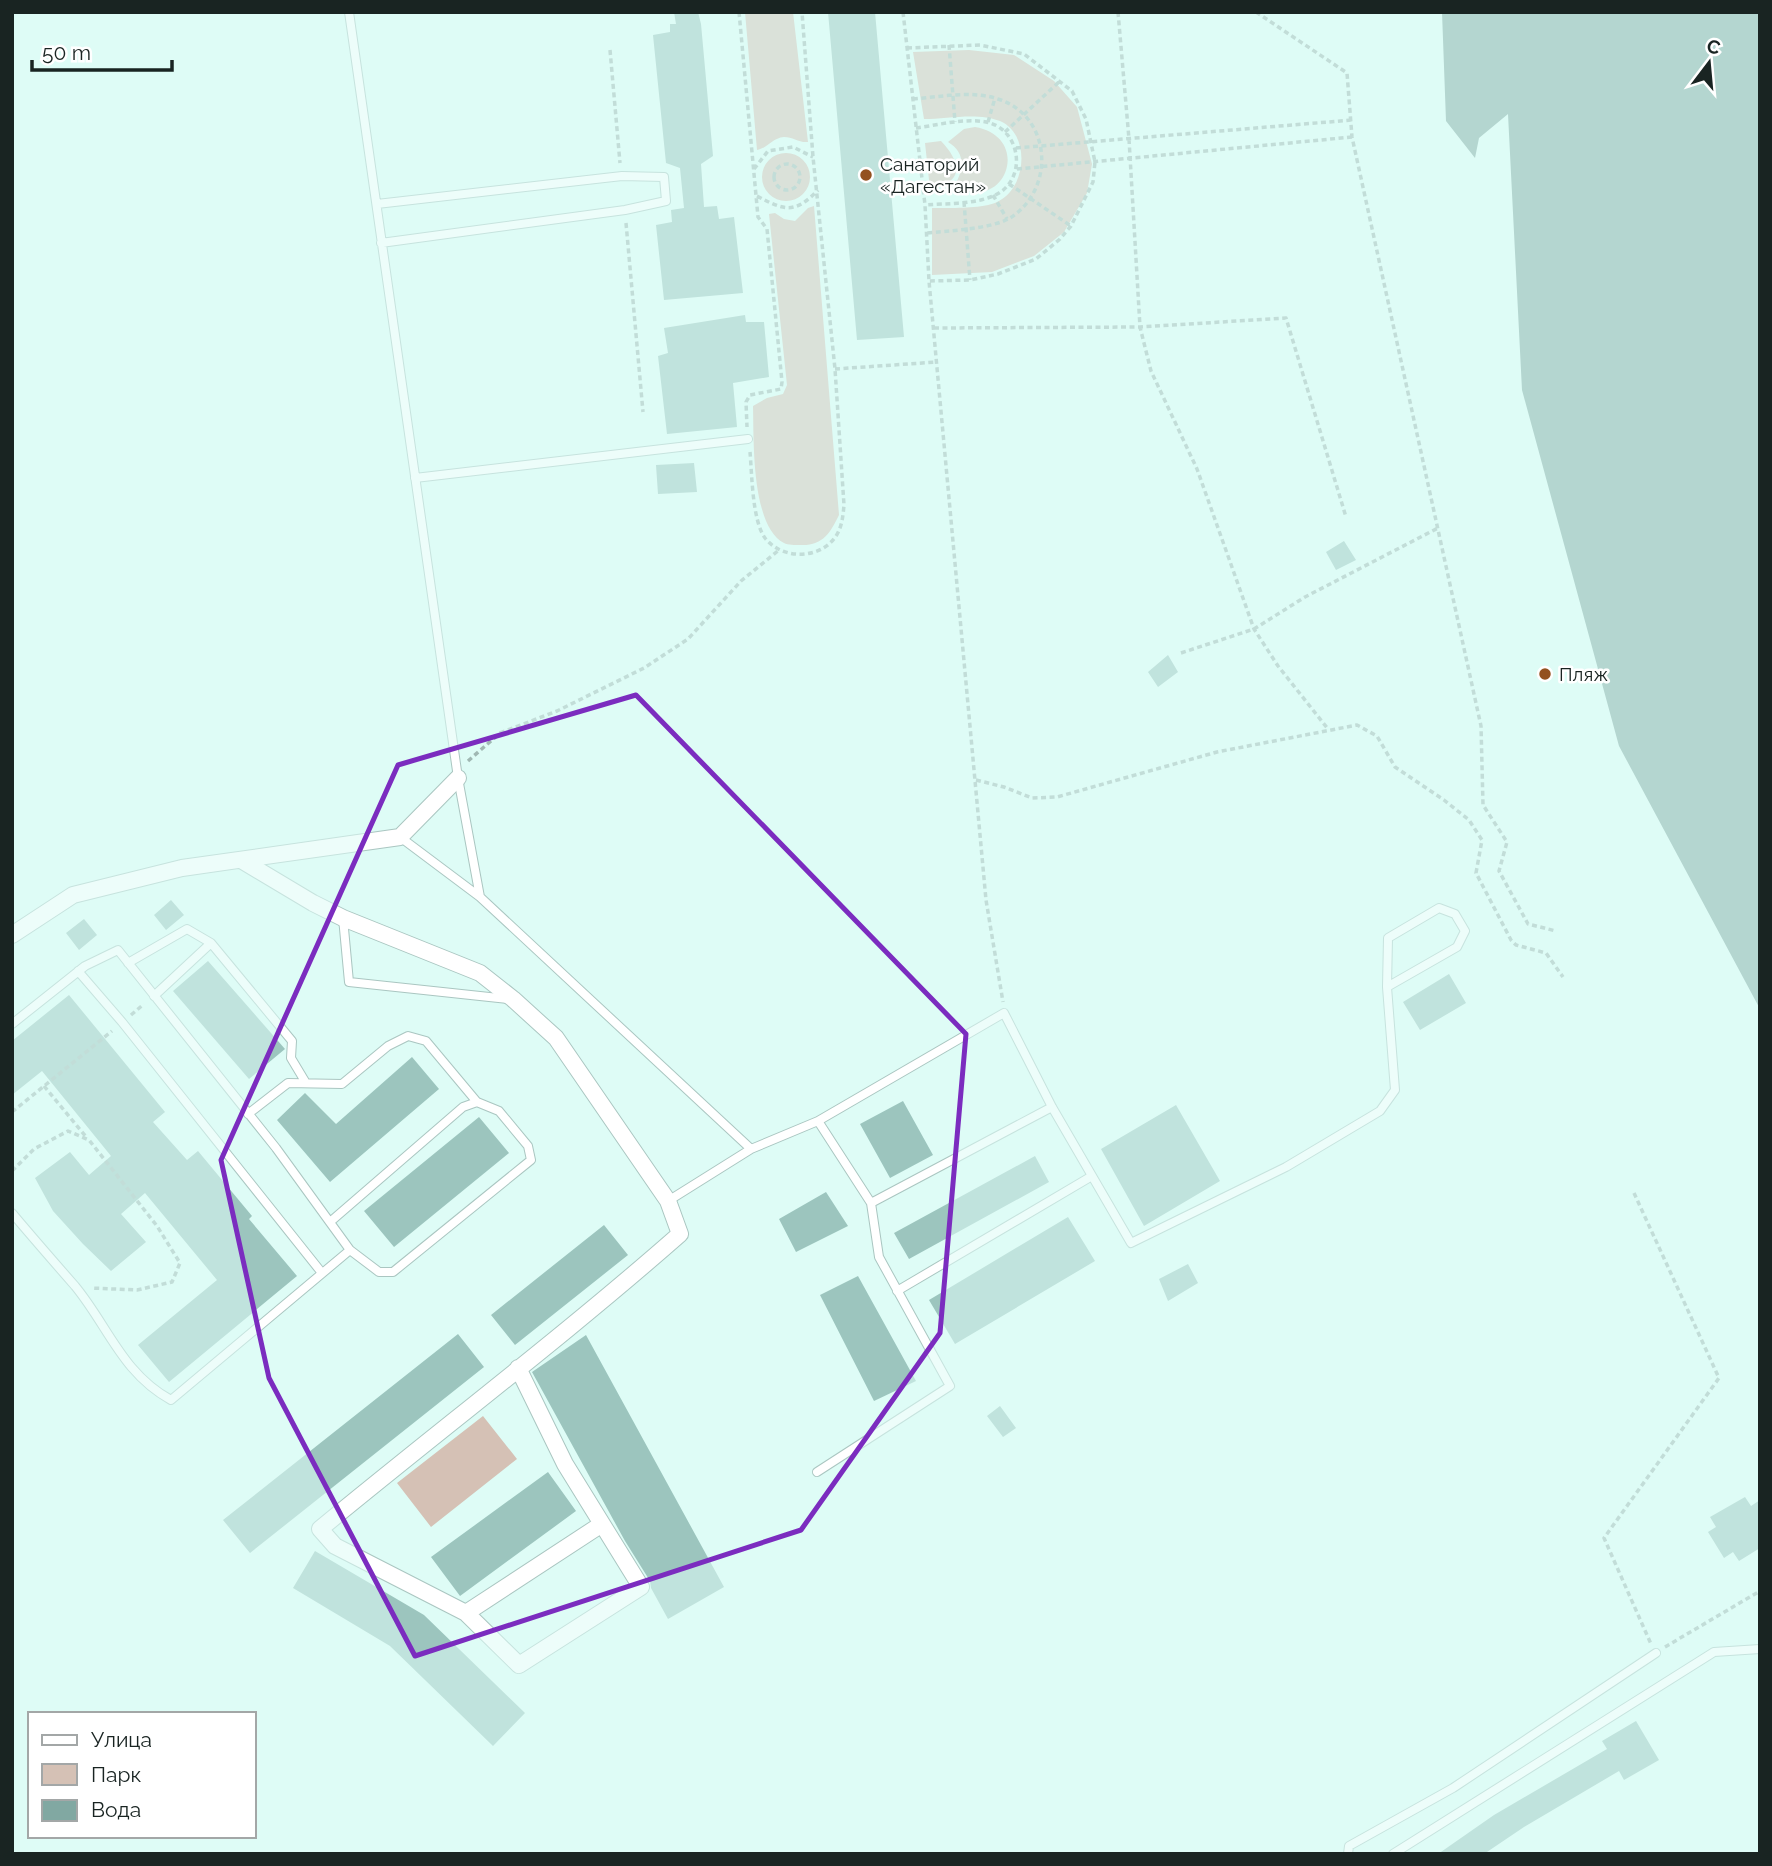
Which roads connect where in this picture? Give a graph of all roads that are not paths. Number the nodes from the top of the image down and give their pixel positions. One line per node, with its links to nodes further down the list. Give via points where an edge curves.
1 (349, 12): 2 (lane)
2 (377, 204): 3 (lane); 3 (lane, via 622,176 664,177 666,201)
3 (381, 243): 5 (lane)
4 (748, 439): 5 (lane)
5 (415, 478): 6 (lane)
6 (458, 778): 7 (street); 9 (lane)
7 (400, 837): 8 (street); 9 (lane)
8 (241, 860): 10 (street); 11 (street, via 182,868 73,895)
9 (480, 897): 24 (lane)
10 (343, 918): 17 (street, via 480,973); 17 (lane, via 349,982)
11 (12, 936)
12 (211, 943): 13 (lane, via 187,929); 16 (lane); 19 (lane, via 292,1041 291,1058)
13 (128, 963): 14 (lane, via 118,950); 16 (lane)
14 (78, 971): 18 (lane); 31 (lane)
15 (1387, 987): 15 (lane, via 1388,938 1439,908 1455,914 1465,931 1457,947); 25 (lane, via 1395,1090 1380,1111 1286,1167 1131,1243)
16 (154, 996): 22 (lane)
17 (513, 999): 26 (street, via 555,1038)
18 (12, 1024)
19 (306, 1083): 20 (lane, via 342,1084 388,1046 408,1036 426,1041); 22 (lane, via 288,1083)
20 (477, 1102): 29 (lane, via 463,1107); 30 (lane, via 499,1111 527,1146 531,1160 393,1272 379,1272)
21 (1052, 1107): 23 (lane, via 1004,1013); 25 (lane); 27 (lane)
22 (248, 1114): 29 (lane)
23 (818, 1121): 24 (lane); 27 (lane)
24 (751, 1149): 26 (lane)
25 (1092, 1176): 32 (lane)
26 (668, 1201): 33 (street, via 681,1234)
27 (870, 1203): 32 (lane, via 879,1257)
28 (12, 1213): 31 (lane, via 76,1288 120,1353 151,1389 171,1400)
29 (330, 1222): 30 (lane)
30 (350, 1250): 31 (lane)
31 (322, 1273)
32 (897, 1291): 34 (lane, via 950,1385)
33 (518, 1368): 35 (street, via 565,1464); 36 (street, via 320,1530 335,1546)
34 (817, 1472)
35 (601, 1524): 36 (street); 36 (street, via 641,1587 519,1665)
36 (466, 1612)
37 (1760, 1649): 40 (lane, via 1714,1652)
38 (1656, 1653): 39 (lane, via 1453,1788 1349,1846)
39 (1348, 1854)
40 (1393, 1854)

